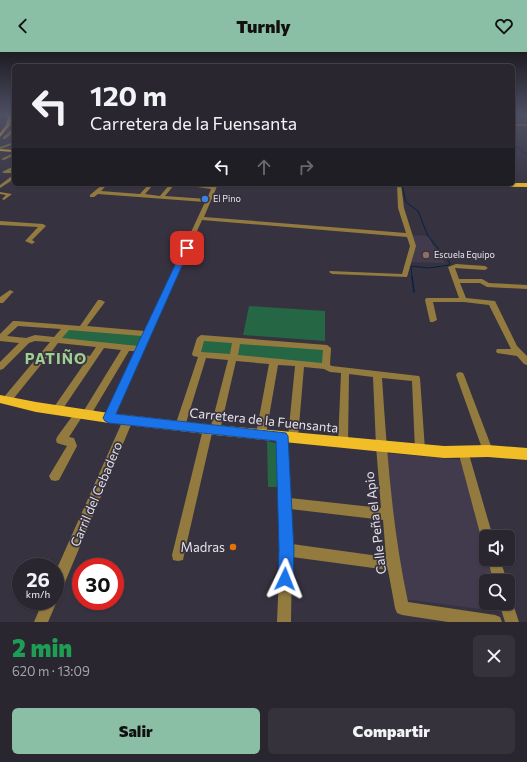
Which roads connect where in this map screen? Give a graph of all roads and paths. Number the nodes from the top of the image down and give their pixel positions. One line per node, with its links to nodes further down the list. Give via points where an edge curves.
1 (12, 143): 2 (street)
2 (1, 146): 3 (main road)
3 (12, 151)
4 (12, 153): 5 (street)
5 (3, 159)
6 (12, 168): 7 (street, via 4,172)
7 (12, 172)
8 (12, 181): 16 (street)
9 (104, 186): 18 (street)
10 (150, 186): 20 (street)
11 (170, 186): 22 (street)
12 (215, 186): 17 (street); 25 (street)
13 (399, 186): 28 (street, via 401,208)
14 (515, 186): 15 (main road)
15 (526, 186)
16 (0, 187)
17 (188, 190): 22 (street); 25 (street)
18 (97, 192): 20 (street); 21 (street)
19 (0, 193): 23 (street, via 10,194)
20 (142, 195): 22 (street)
21 (92, 196)
22 (162, 196)
23 (2, 198): 24 (street)
24 (15, 199)
25 (209, 201): 26 (street)
26 (201, 218): 28 (street); 39 (street)
27 (0, 223): 29 (street, via 42,226 28,241)
28 (409, 235): 31 (street, via 413,246 405,276)
29 (32, 242)
30 (485, 268): 32 (street, via 451,267)
31 (332, 272)
32 (456, 281): 33 (street, via 482,281 487,285); 34 (street)
33 (527, 287)
34 (464, 300): 36 (street, via 429,300); 49 (street, via 492,303 514,347)
35 (101, 302): 38 (street)
36 (433, 320)
37 (67, 327): 38 (street); 40 (street, via 16,323); 41 (street)
38 (82, 328): 39 (street)
39 (148, 334): 46 (street)
40 (0, 338): 42 (street)
41 (56, 340): 42 (street, via 35,338); 44 (street); 48 (street)
42 (26, 341): 57 (street)
43 (236, 341): 50 (street, via 201,338 196,354); 51 (street); 56 (street, via 327,348)
44 (102, 345): 45 (street); 52 (street)
45 (126, 348): 46 (street); 63 (street)
46 (140, 349): 64 (street)
47 (500, 351): 49 (street)
48 (45, 353): 52 (street); 61 (street)
49 (520, 353): 54 (street)
50 (203, 354): 51 (street); 66 (street)
51 (233, 357): 53 (street); 67 (street)
52 (92, 359): 62 (street)
53 (274, 361): 55 (street); 68 (street)
54 (527, 362)
55 (300, 363): 56 (street); 69 (street)
56 (326, 366): 58 (street, via 330,369)
57 (0, 367)
58 (344, 370): 59 (street); 70 (street)
59 (377, 374): 71 (street, Calle Peña el Apio); 72 (street, via 416,378)
60 (460, 375): 74 (street)
61 (3, 400): 62 (main road, Carretera de la Fuensanta)
62 (58, 410): 63 (main road, Carretera de la Fuensanta)
63 (83, 414): 64 (main road, Carretera de la Fuensanta); 76 (street, via 61,440 70,441 72,446)
64 (109, 418): 65 (main road, Carretera de la Fuensanta)
65 (128, 420): 66 (main road, Carretera de la Fuensanta); 83 (street, Carril del Cebadero)
66 (180, 426): 67 (main road, Carretera de la Fuensanta)
67 (211, 430): 68 (main road, Carretera de la Fuensanta); 81 (street)
68 (262, 434): 69 (main road, Carretera de la Fuensanta)
69 (288, 437): 70 (main road, Carretera de la Fuensanta); 77 (street)
70 (343, 443): 71 (main road, Carretera de la Fuensanta)
71 (380, 446): 72 (main road, Carretera de la Fuensanta); 78 (street, Calle Peña el Apio)
72 (420, 450): 73 (main road, Carretera de la Fuensanta)
73 (463, 451): 74 (main road, Carretera de la Fuensanta); 79 (street)
74 (488, 451): 75 (main road, Carretera de la Fuensanta)
75 (527, 454)
76 (55, 476)
77 (284, 503): 78 (street); 80 (street)
78 (388, 515): 82 (street, Calle Peña el Apio)
79 (485, 530)
80 (286, 550): 82 (street); 87 (street)
81 (178, 555)
82 (394, 564): 88 (street, Calle Peña el Apio, via 398,598 402,608)
83 (64, 568)
84 (46, 610): 86 (street)
85 (508, 610): 89 (street)
86 (41, 622)
87 (284, 622)
88 (495, 622)
89 (512, 622)

